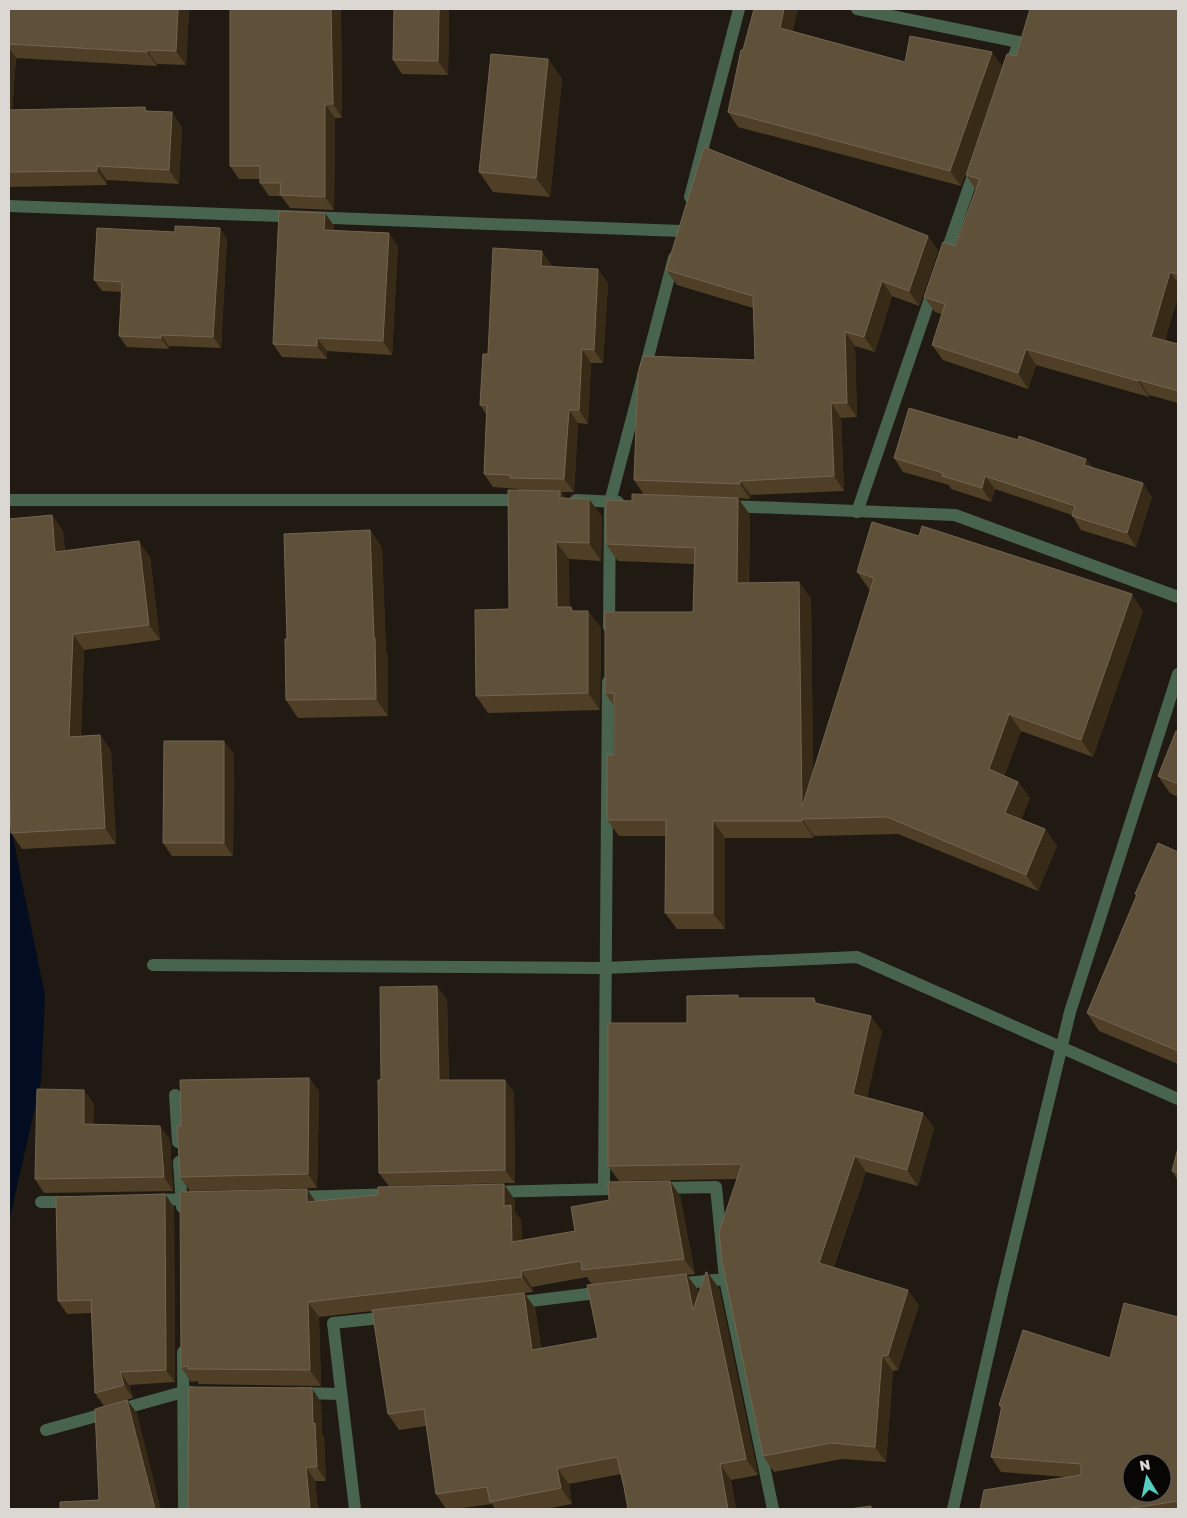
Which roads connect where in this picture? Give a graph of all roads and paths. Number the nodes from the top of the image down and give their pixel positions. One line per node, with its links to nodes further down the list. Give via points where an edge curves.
1 (739, 9): 6 (street)
2 (857, 9): 3 (street, via 1020,38)
3 (1006, 80)
4 (980, 155): 13 (street)
5 (9, 206): 6 (street)
6 (681, 230): 10 (street)
7 (9, 500): 8 (street)
8 (537, 500)
9 (567, 500): 10 (street)
10 (610, 502): 11 (street); 15 (street)
11 (630, 502)
12 (719, 506): 13 (street)
13 (857, 512): 14 (street, via 955,515)
14 (1178, 597)
15 (608, 641)
16 (608, 670): 19 (street)
17 (1178, 674): 20 (street, via 1070,1012)
18 (153, 965): 19 (street)
19 (605, 968): 20 (street, via 857,957); 25 (street)
20 (1062, 1048): 22 (street); 49 (street)
21 (175, 1095): 30 (street)
22 (1178, 1098)
23 (623, 1189): 25 (street)
24 (642, 1189): 35 (street, via 716,1187)
25 (604, 1190): 26 (street)
26 (476, 1192)
27 (408, 1194): 28 (street)
28 (280, 1197)
29 (211, 1198): 30 (street)
30 (182, 1199): 31 (street); 34 (street)
31 (144, 1200)
32 (88, 1201): 33 (street)
33 (41, 1202)
34 (182, 1218)
35 (725, 1279): 36 (street); 48 (street)
36 (666, 1285)
37 (617, 1291): 38 (street)
38 (500, 1304)
39 (402, 1315): 44 (street, via 333,1323)
40 (183, 1344): 41 (street)
41 (183, 1392): 42 (street); 45 (street); 46 (street)
42 (203, 1392)
43 (282, 1393): 44 (street)
44 (341, 1394): 47 (street)
45 (46, 1430)
46 (184, 1509)
47 (355, 1509)
48 (773, 1509)
49 (953, 1509)

